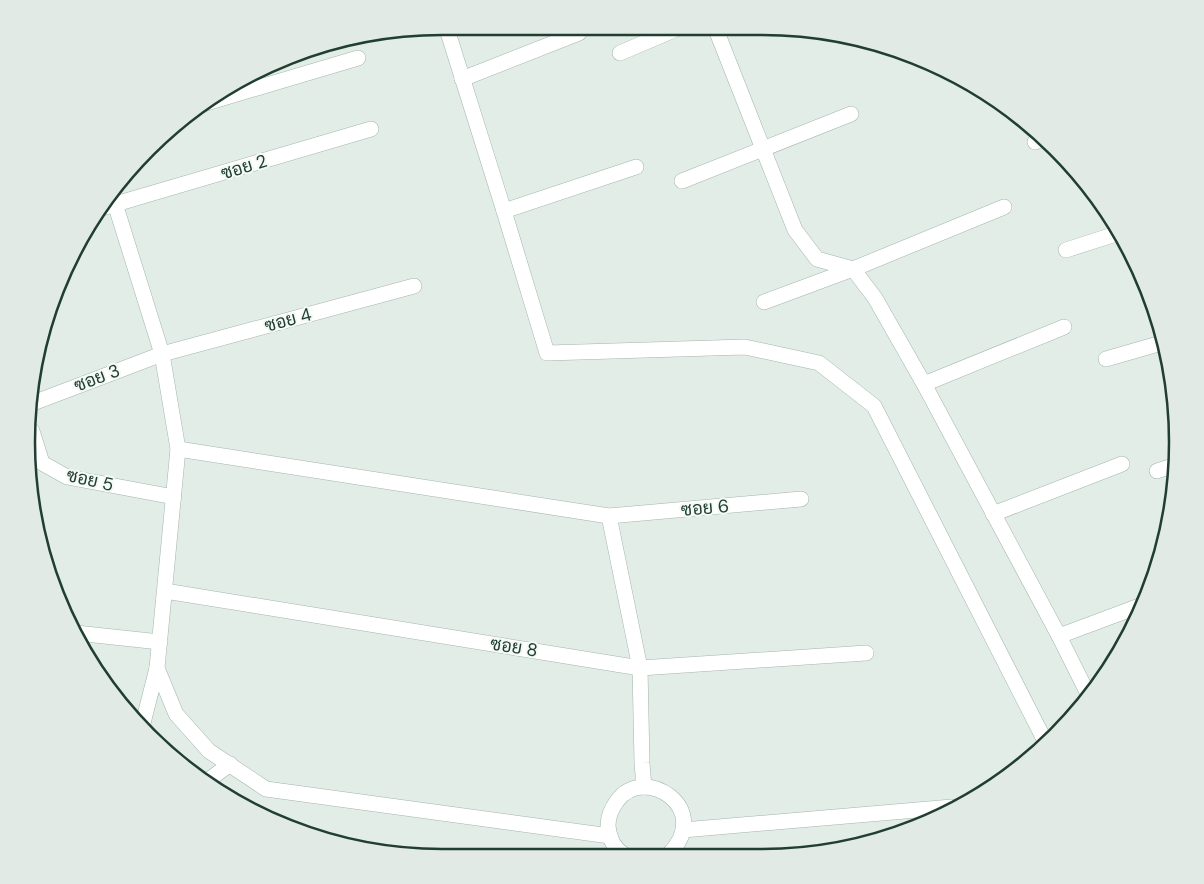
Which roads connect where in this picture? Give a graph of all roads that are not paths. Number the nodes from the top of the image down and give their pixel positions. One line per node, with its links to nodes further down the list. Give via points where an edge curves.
1 (449, 35): 7 (street)
2 (574, 35): 7 (street)
3 (662, 35): 5 (street)
4 (718, 35): 11 (street)
5 (620, 53)
6 (358, 58): 8 (street)
7 (462, 78): 17 (street)
8 (250, 84)
9 (851, 114): 11 (street)
10 (372, 129): 14 (street, ซอย 2)
11 (763, 149): 13 (street); 20 (street, via 795,230 817,258)
12 (636, 168): 17 (street)
13 (682, 182)
14 (114, 201)
15 (111, 205): 25 (street)
16 (1004, 207): 20 (street)
17 (504, 211): 48 (street, via 547,353 746,347 820,363 874,406)
18 (1112, 235): 19 (street)
19 (1066, 250)
20 (853, 269): 22 (street); 27 (street, via 875,298)
21 (414, 286): 25 (street, ซอย 4)
22 (764, 302)
23 (1064, 327): 27 (street)
24 (1157, 344): 26 (street)
25 (162, 354): 28 (street, ซอย 3); 30 (street)
26 (1106, 359)
27 (924, 384): 36 (street)
28 (37, 401)
29 (35, 441): 34 (street, ซอย 5, via 42,464 67,477)
30 (178, 449): 34 (street); 37 (street, ซอย 6)
31 (1122, 464): 36 (street)
32 (1168, 468): 33 (street)
33 (1157, 472)
34 (174, 497): 38 (street)
35 (801, 499): 37 (street, ซอย 6)
36 (993, 514): 41 (street)
37 (609, 516): 45 (street)
38 (165, 591): 42 (street); 45 (street, ซอย 8)
39 (1133, 608): 41 (street)
40 (83, 634): 42 (street)
41 (1059, 636): 46 (street)
42 (160, 642): 44 (street)
43 (866, 653): 45 (street, ซอย 8)
44 (158, 668): 47 (street); 49 (street, via 176,714 209,751)
45 (640, 668): 51 (street)
46 (1086, 689)
47 (144, 719)
48 (1043, 737)
49 (230, 764): 50 (street); 54 (street, via 266,789)
50 (212, 777)
51 (644, 787): 53 (street, via 670,795 683,816); 54 (street, via 620,797 612,808 608,821)
52 (940, 808): 53 (street)
53 (683, 830): 56 (street)
54 (610, 836): 55 (street)
55 (617, 849)
56 (675, 849)

